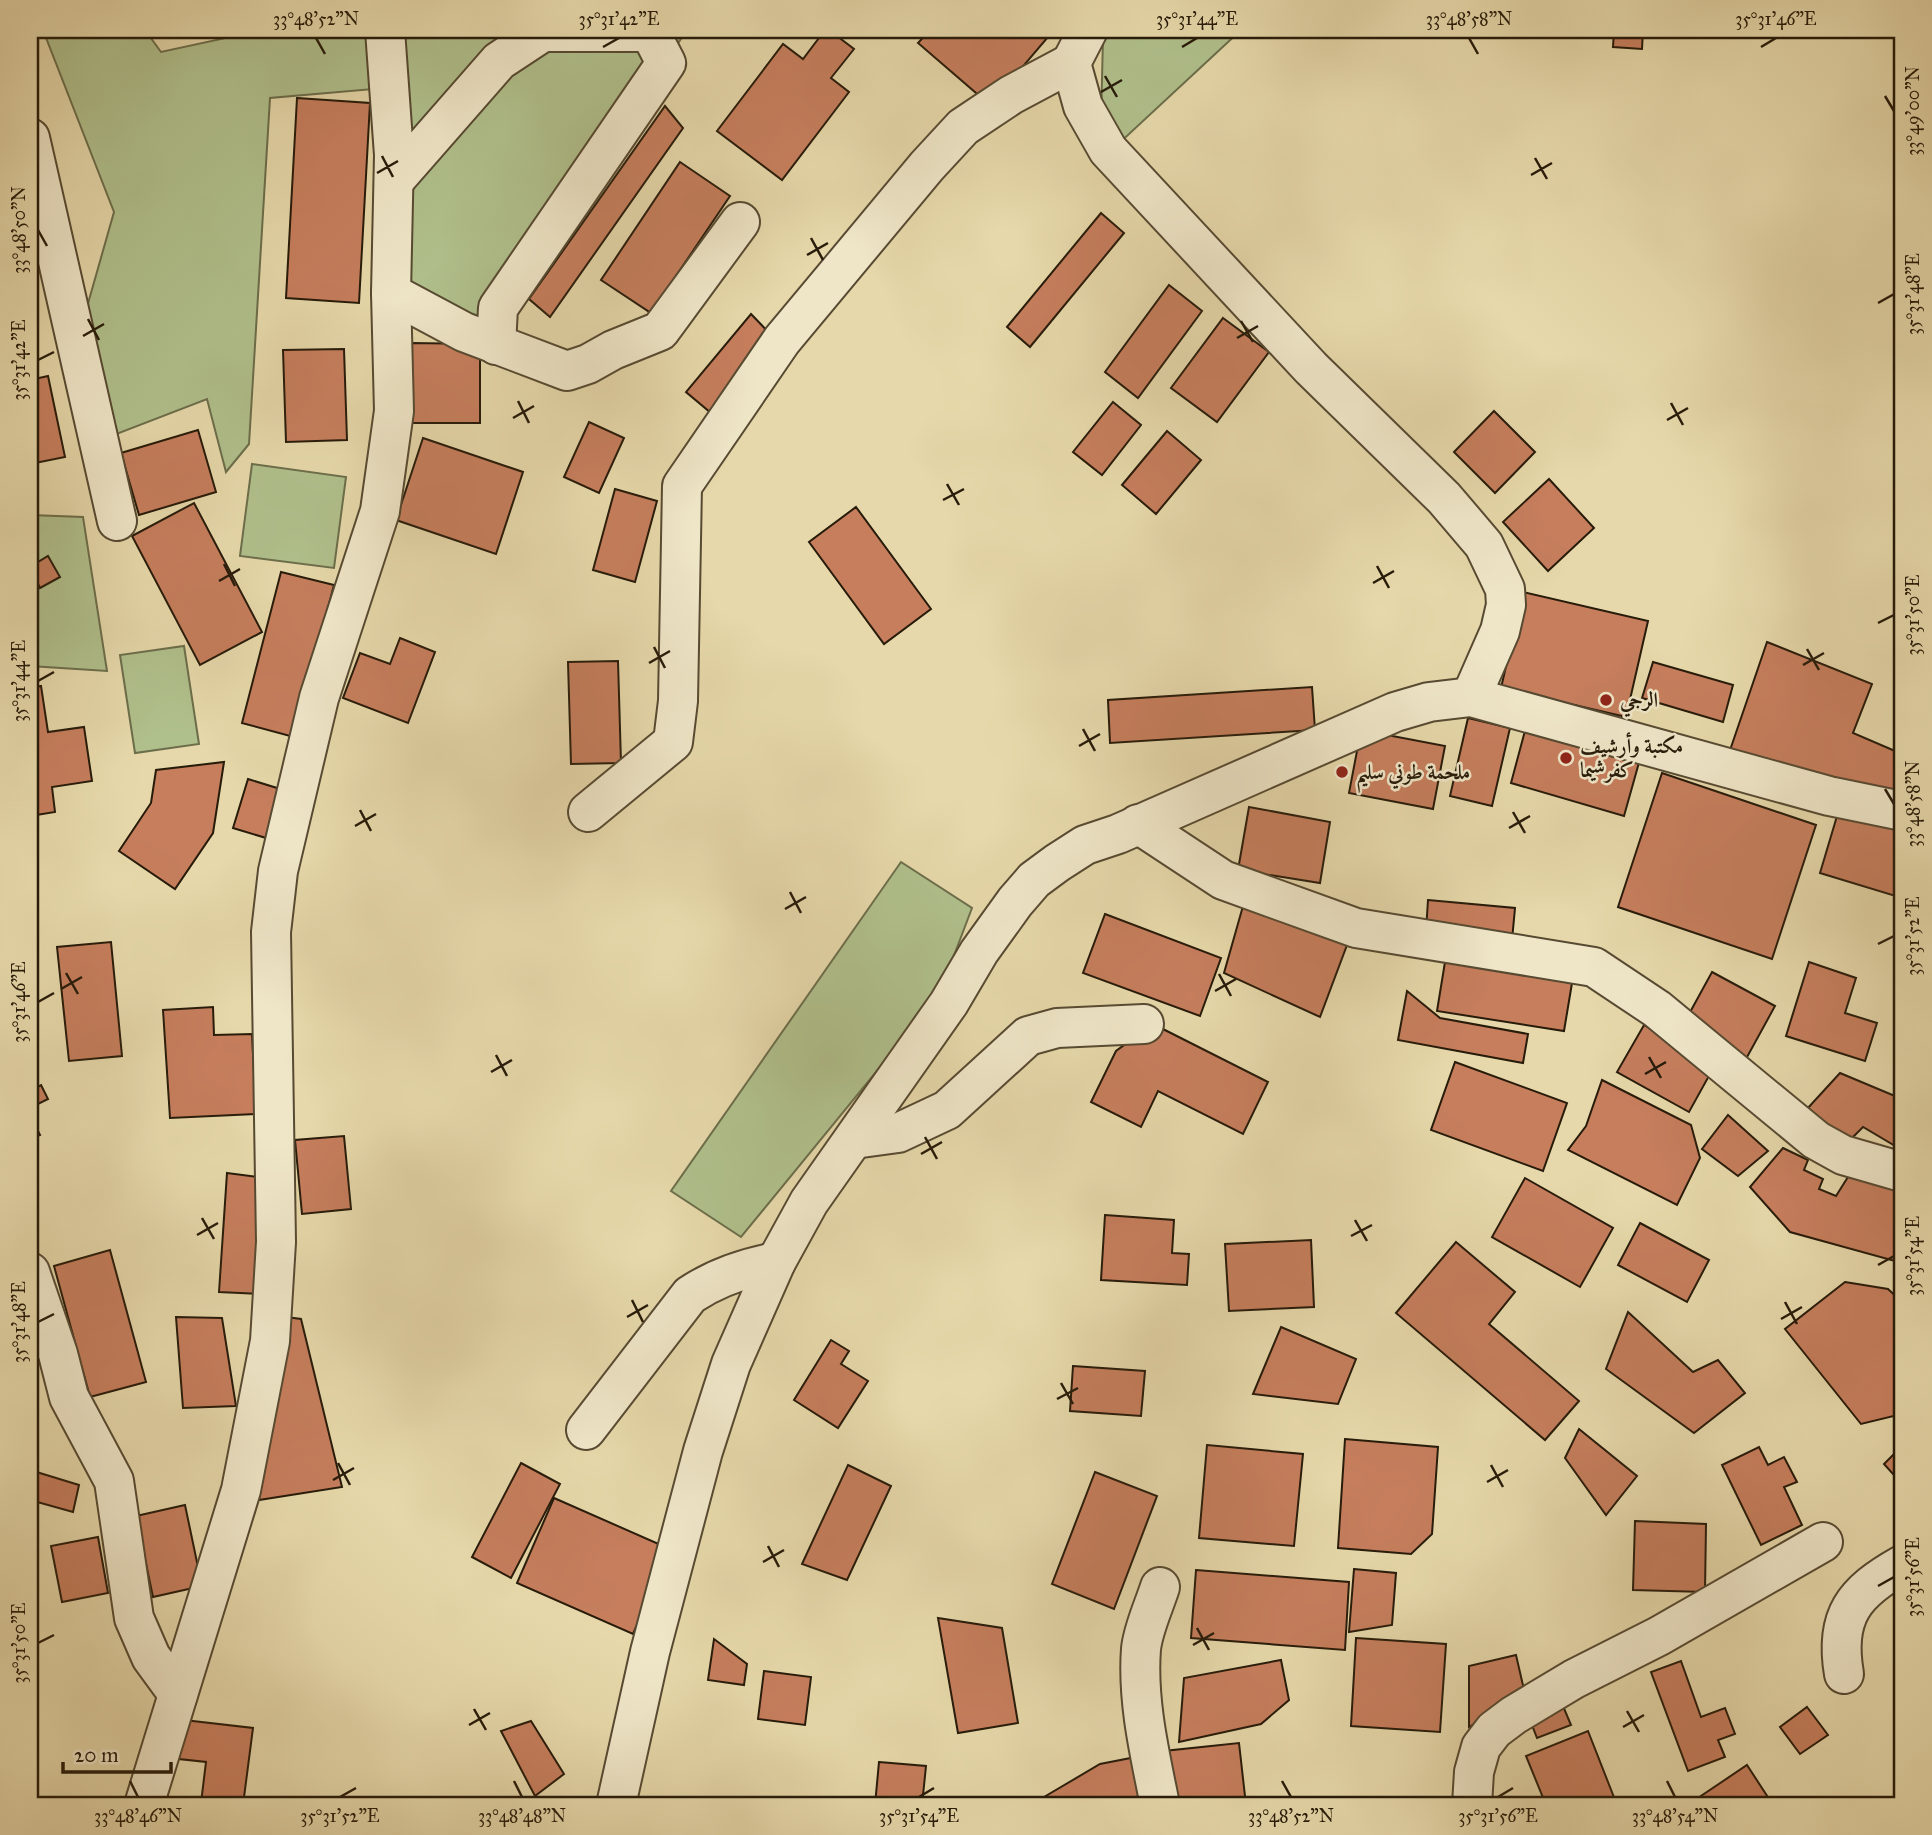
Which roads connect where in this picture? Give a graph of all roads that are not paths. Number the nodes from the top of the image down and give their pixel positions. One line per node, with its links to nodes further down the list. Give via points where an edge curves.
1 (385, 30): 4 (street)
2 (1080, 46): 9 (street, via 1083,106 1108,150 1311,368 1444,498 1483,545 1505,589 1506,605 1500,631); 10 (street, via 963,127 782,340 702,454 682,486 678,701 673,742)
3 (30, 138): 8 (street)
4 (394, 181): 6 (street); 7 (street, via 499,61 543,32 650,32 666,63 498,308)
5 (740, 222): 7 (street, via 660,331 568,371)
6 (391, 293): 7 (street); 23 (street, via 394,411 380,511 319,698 278,871 271,932 276,1242 270,1341 241,1490)
7 (496, 345)
8 (117, 521)
9 (1471, 697): 11 (street, via 1829,796); 12 (street, via 1395,712)
10 (588, 811)
11 (1902, 811)
12 (1138, 824): 14 (street, via 1085,845 1034,880 979,952); 15 (street, via 1223,880 1356,928 1594,967 1657,1009 1816,1140 1843,1155)
13 (1144, 1024): 14 (street, via 1057,1028 1028,1036 947,1110 898,1132)
14 (854, 1139): 16 (street, via 809,1202)
15 (1902, 1172)
16 (776, 1262): 18 (street, via 744,1268 690,1295); 25 (street, via 731,1364 703,1451)
17 (30, 1272): 23 (street, via 69,1397 114,1481 134,1618 151,1657)
18 (586, 1430)
19 (1823, 1542): 27 (street, via 1514,1715 1480,1748)
20 (1902, 1564): 22 (street, via 1875,1580 1848,1612 1840,1653)
21 (1160, 1587): 26 (street, via 1142,1647 1142,1687 1148,1750)
22 (1844, 1674)
23 (178, 1694): 24 (street)
24 (144, 1805)
25 (616, 1805)
26 (1160, 1805)
27 (1472, 1805)

